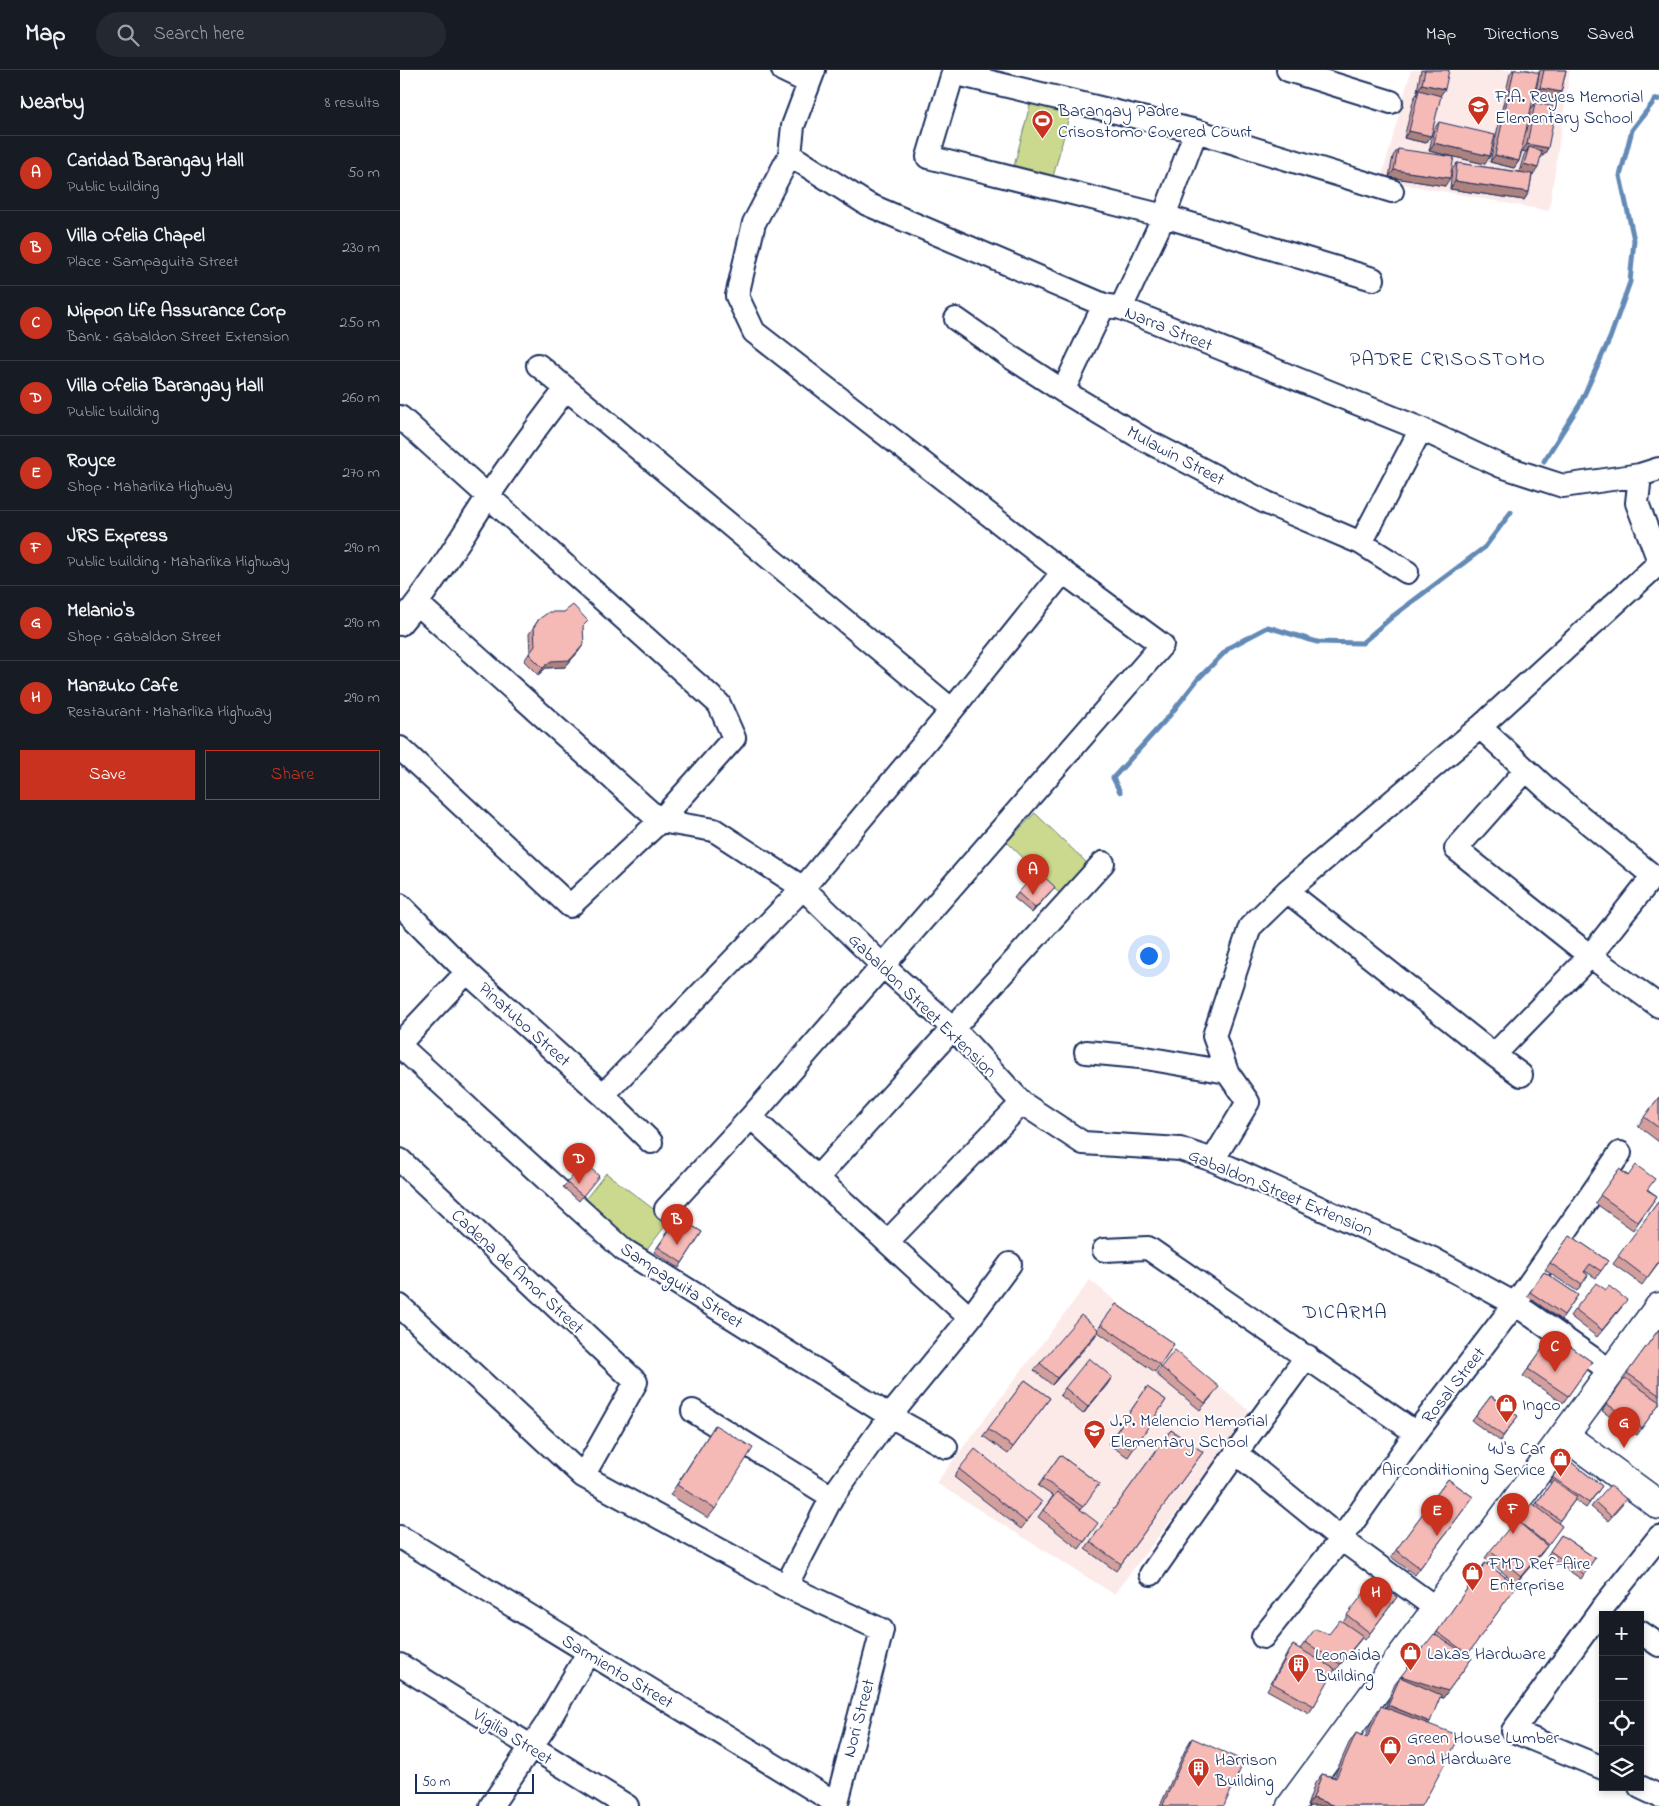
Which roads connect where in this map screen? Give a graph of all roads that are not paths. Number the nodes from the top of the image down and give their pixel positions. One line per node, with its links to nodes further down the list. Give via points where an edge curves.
1 (783, 70): 3 (street)
2 (1293, 70): 4 (street)
3 (811, 76): 6 (street, via 793,126)
4 (1391, 102)
5 (1196, 130): 7 (street); 8 (street); 8 (street, via 953,73 928,157)
6 (790, 155): 10 (street, Narra Street, via 867,204); 21 (street, via 754,223 737,296 754,332)
7 (1392, 191)
8 (1164, 216): 9 (street); 10 (street)
9 (1373, 280)
10 (1113, 307): 14 (street); 16 (street, Narra Street)
11 (956, 319): 14 (street, Mulawin Street)
12 (538, 365): 13 (street)
13 (566, 388): 18 (street); 25 (street)
14 (1063, 391): 19 (street, Mulawin Street, via 1145,440 1267,503)
15 (400, 416): 18 (street)
16 (1421, 429): 17 (street, Narra Street, via 1501,466 1563,486); 19 (street)
17 (1650, 472): 20 (street, via 1637,503)
18 (488, 496): 23 (street); 29 (street, via 719,704 734,738)
19 (1360, 543): 22 (street, Mulawin Street)
20 (1659, 562): 26 (street)
21 (1063, 572): 25 (street); 35 (street, via 1162,645)
22 (1407, 572)
23 (418, 604): 24 (street); 29 (street)
24 (400, 624)
25 (952, 710): 31 (street)
26 (1480, 727): 28 (street); 32 (street)
27 (400, 748): 29 (street, via 570,906)
28 (1526, 770): 34 (street, via 1653,876); 34 (street, via 1456,849)
29 (660, 821): 31 (street, Gabaldon Street Extension, via 714,830)
30 (1103, 863): 38 (street)
31 (803, 888): 35 (street, Gabaldon Street Extension); 44 (street)
32 (1287, 891): 41 (street); 42 (street, via 1250,927 1230,984 1214,1036)
33 (400, 905): 36 (street, Pinatubo Street)
34 (1590, 956): 37 (street); 41 (street)
35 (883, 966): 38 (street, Gabaldon Street Extension); 46 (street)
36 (467, 972): 39 (street); 44 (street, Pinatubo Street)
37 (1659, 1006)
38 (953, 1028): 45 (street, Gabaldon Street Extension); 51 (street)
39 (400, 1045): 63 (street, Sampaguita Street, via 624,1250)
40 (1086, 1052): 42 (street, via 1140,1057)
41 (1494, 1055): 43 (street)
42 (1226, 1072): 50 (street, via 1248,1102)
43 (1521, 1075)
44 (603, 1096): 47 (street, Pinatubo Street)
45 (1022, 1103): 50 (street, Gabaldon Street Extension, via 1083,1143 1180,1149); 53 (street)
46 (751, 1116): 51 (street); 52 (street)
47 (651, 1142)
48 (1620, 1153): 56 (street, Rosal Street)
49 (400, 1160): 68 (street, Cadena de Amor Street, via 636,1382)
50 (1212, 1160): 56 (street, Gabaldon Street Extension, via 1431,1258)
51 (816, 1178): 53 (street)
52 (666, 1209)
53 (887, 1242): 59 (street)
54 (1104, 1250): 60 (street, via 1148,1248)
55 (1010, 1264): 59 (street)
56 (1515, 1304): 61 (street, Gabaldon Street Extension); 64 (street, Rosal Street)
57 (400, 1306): 68 (street)
58 (1659, 1307): 61 (main road)
59 (970, 1318): 63 (street)
60 (1307, 1356): 64 (street); 67 (street)
61 (1612, 1372): 65 (main road)
62 (692, 1411): 69 (street)
63 (890, 1416): 66 (street, Sampaguita Street); 69 (street)
64 (1416, 1433): 73 (street, Rosal Street)
65 (1565, 1436): 70 (main road); 76 (main road)
66 (946, 1447)
67 (1236, 1453): 73 (street); 74 (street)
68 (583, 1476): 75 (street)
69 (832, 1497): 75 (street)
70 (1659, 1505)
71 (400, 1537): 81 (street, Sarmiento Street)
72 (1659, 1537): 77 (street)
73 (1341, 1539): 76 (street); 79 (street, Rosal Street)
74 (1151, 1574)
75 (786, 1586): 87 (street, Nori Street, via 882,1630)
76 (1436, 1609): 90 (main road)
77 (1610, 1610): 84 (street, via 1514,1731)
78 (1644, 1635): 80 (street)
79 (1263, 1637)
80 (1659, 1645)
81 (588, 1653): 83 (street); 87 (street, Sarmiento Street)
82 (400, 1665): 83 (street, Vigilia Street)
83 (530, 1747): 88 (street); 89 (street, Vigilia Street)
84 (1599, 1766)
85 (1644, 1789): 86 (street)
86 (1659, 1796)
87 (836, 1804)
88 (491, 1806)
89 (627, 1806)
90 (1291, 1806)

